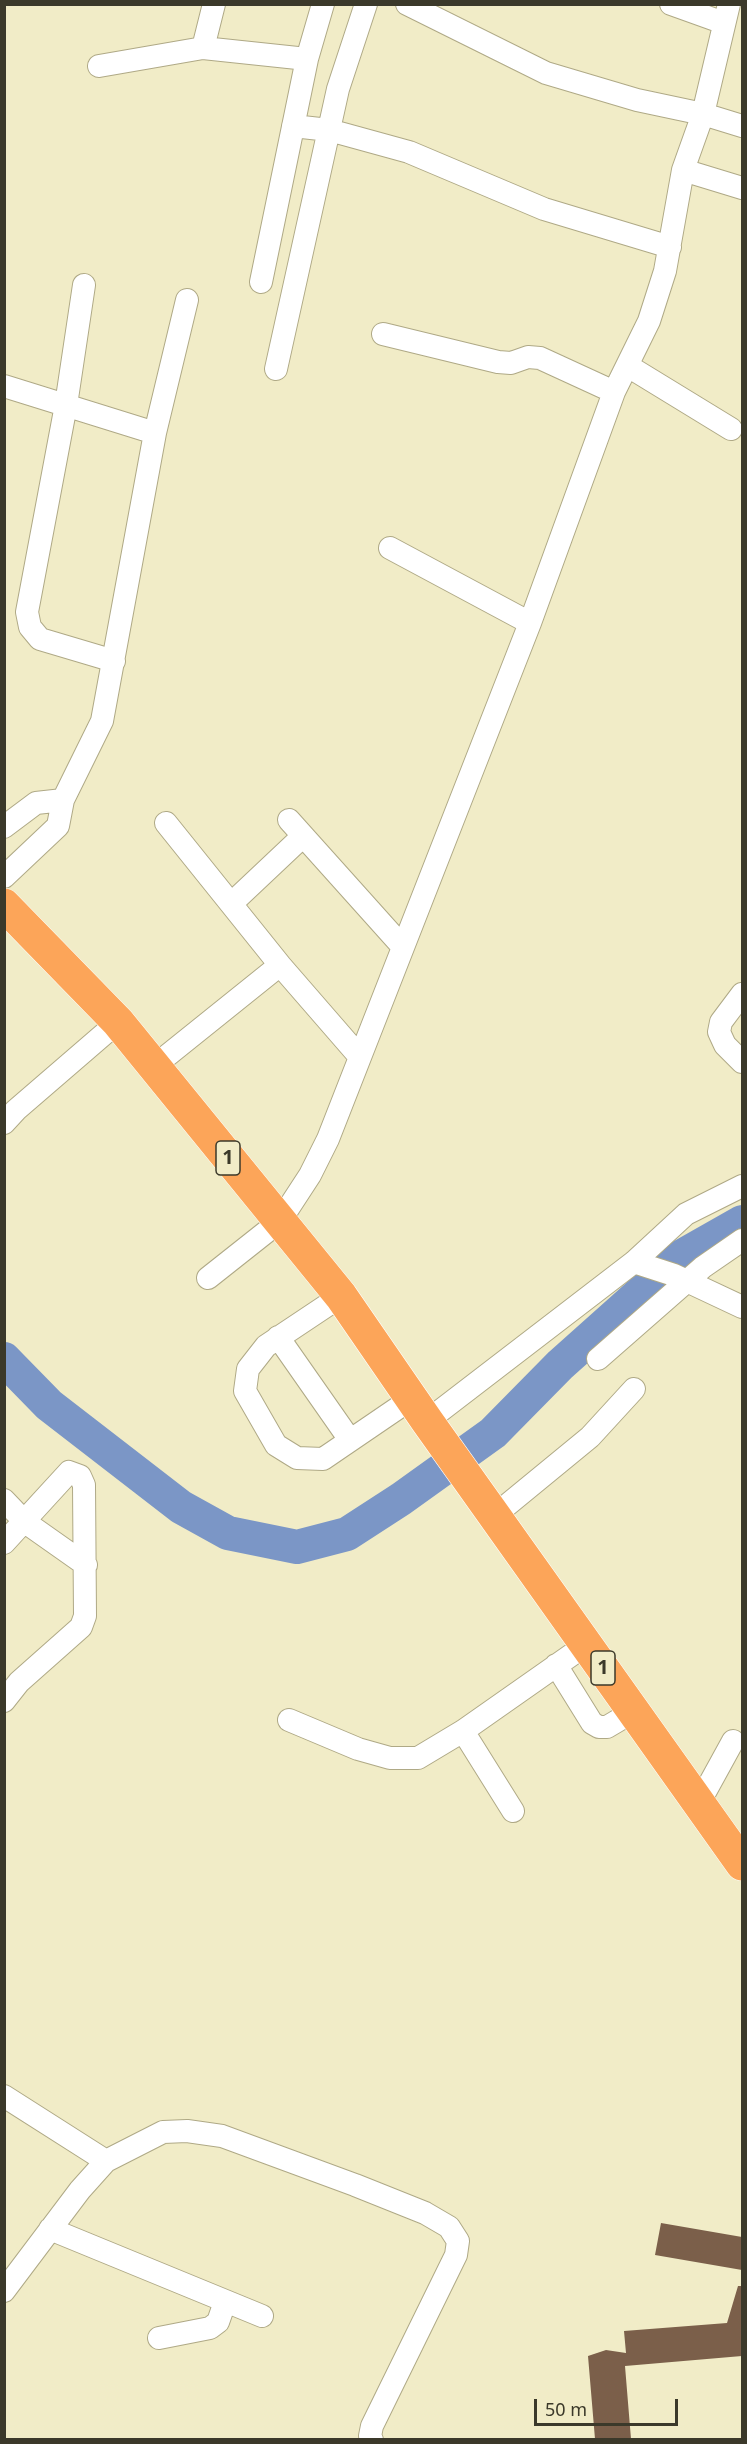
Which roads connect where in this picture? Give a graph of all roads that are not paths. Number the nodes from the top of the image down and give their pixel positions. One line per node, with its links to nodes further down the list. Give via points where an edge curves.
1 (214, 4): 7 (street)
2 (323, 4): 8 (street)
3 (366, 4): 12 (street, via 338,89)
4 (407, 4): 10 (street, via 546,73 637,100)
5 (671, 4): 6 (street)
6 (726, 14): 10 (street)
7 (203, 48): 8 (street); 9 (street)
8 (307, 59): 12 (street)
9 (99, 66)
10 (703, 114): 11 (street); 13 (street)
11 (742, 126)
12 (307, 128): 15 (street, via 409,152 544,209); 16 (street); 21 (street)
13 (683, 170): 14 (street); 15 (street)
14 (742, 188)
15 (670, 247): 20 (street, via 649,321)
16 (261, 282)
17 (84, 285): 24 (street)
18 (187, 300): 26 (street)
19 (383, 334): 23 (street, via 498,362 540,358)
20 (628, 366): 23 (street); 25 (street)
21 (276, 369)
22 (4, 386): 24 (street)
23 (614, 392): 28 (street)
24 (66, 405): 26 (street); 29 (street, via 27,612 30,627 40,639)
25 (731, 429)
26 (155, 433): 29 (street)
27 (390, 548): 28 (street)
28 (530, 622): 35 (street)
29 (114, 661): 30 (street, via 102,721)
30 (63, 800): 32 (street, via 36,803); 33 (street, via 58,826)
31 (166, 823): 34 (street)
32 (4, 827)
33 (5, 900): 38 (highway, 1)
34 (232, 903): 35 (street, via 295,829); 36 (street)
35 (402, 946): 39 (street)
36 (280, 965): 39 (street); 41 (street)
37 (742, 994): 40 (street, via 721,1022 719,1032 725,1045)
38 (118, 1022): 41 (highway, 1); 42 (street)
39 (359, 1056): 44 (street, via 317,1162)
40 (742, 1062)
41 (153, 1067): 44 (highway, 1)
42 (4, 1123)
43 (742, 1186): 46 (street, via 686,1214)
44 (280, 1221): 47 (street); 49 (highway, 1)
45 (742, 1240): 48 (street)
46 (640, 1265): 48 (street); 54 (street)
47 (208, 1278)
48 (681, 1278): 50 (street); 52 (street)
49 (341, 1296): 51 (street); 54 (highway, 1)
50 (742, 1307)
51 (278, 1337): 55 (street); 55 (street, via 248,1369 245,1391 276,1445 297,1458 323,1459)
52 (598, 1359)
53 (634, 1389): 57 (street, via 582,1445)
54 (423, 1415): 55 (street); 57 (highway, 1)
55 (350, 1440)
56 (4, 1500): 58 (street)
57 (495, 1515): 61 (highway, 1)
58 (25, 1522): 59 (street); 60 (street); 60 (street, via 69,1472 80,1476 84,1485)
59 (4, 1543)
60 (86, 1565): 63 (street, via 85,1616 81,1626)
61 (586, 1644): 62 (street); 65 (highway, 1)
62 (556, 1665): 65 (street, via 592,1723 607,1727); 67 (street)
63 (12, 1675): 64 (street)
64 (4, 1701)
65 (634, 1711): 69 (highway, 1)
66 (289, 1720): 67 (street, via 358,1749 403,1759 418,1758)
67 (463, 1731): 70 (street)
68 (733, 1741): 69 (street)
69 (699, 1803): 71 (highway, 1)
70 (513, 1811)
71 (742, 1864)
72 (4, 2096): 73 (street)
73 (106, 2161): 74 (street); 79 (street, via 163,2132 222,2136 425,2213 449,2227 458,2241 456,2255 372,2426)
74 (50, 2229): 75 (street); 76 (street)
75 (4, 2290)
76 (225, 2302): 77 (street); 78 (street, via 218,2322 210,2328)
77 (262, 2316)
78 (159, 2338)
79 (372, 2439)

